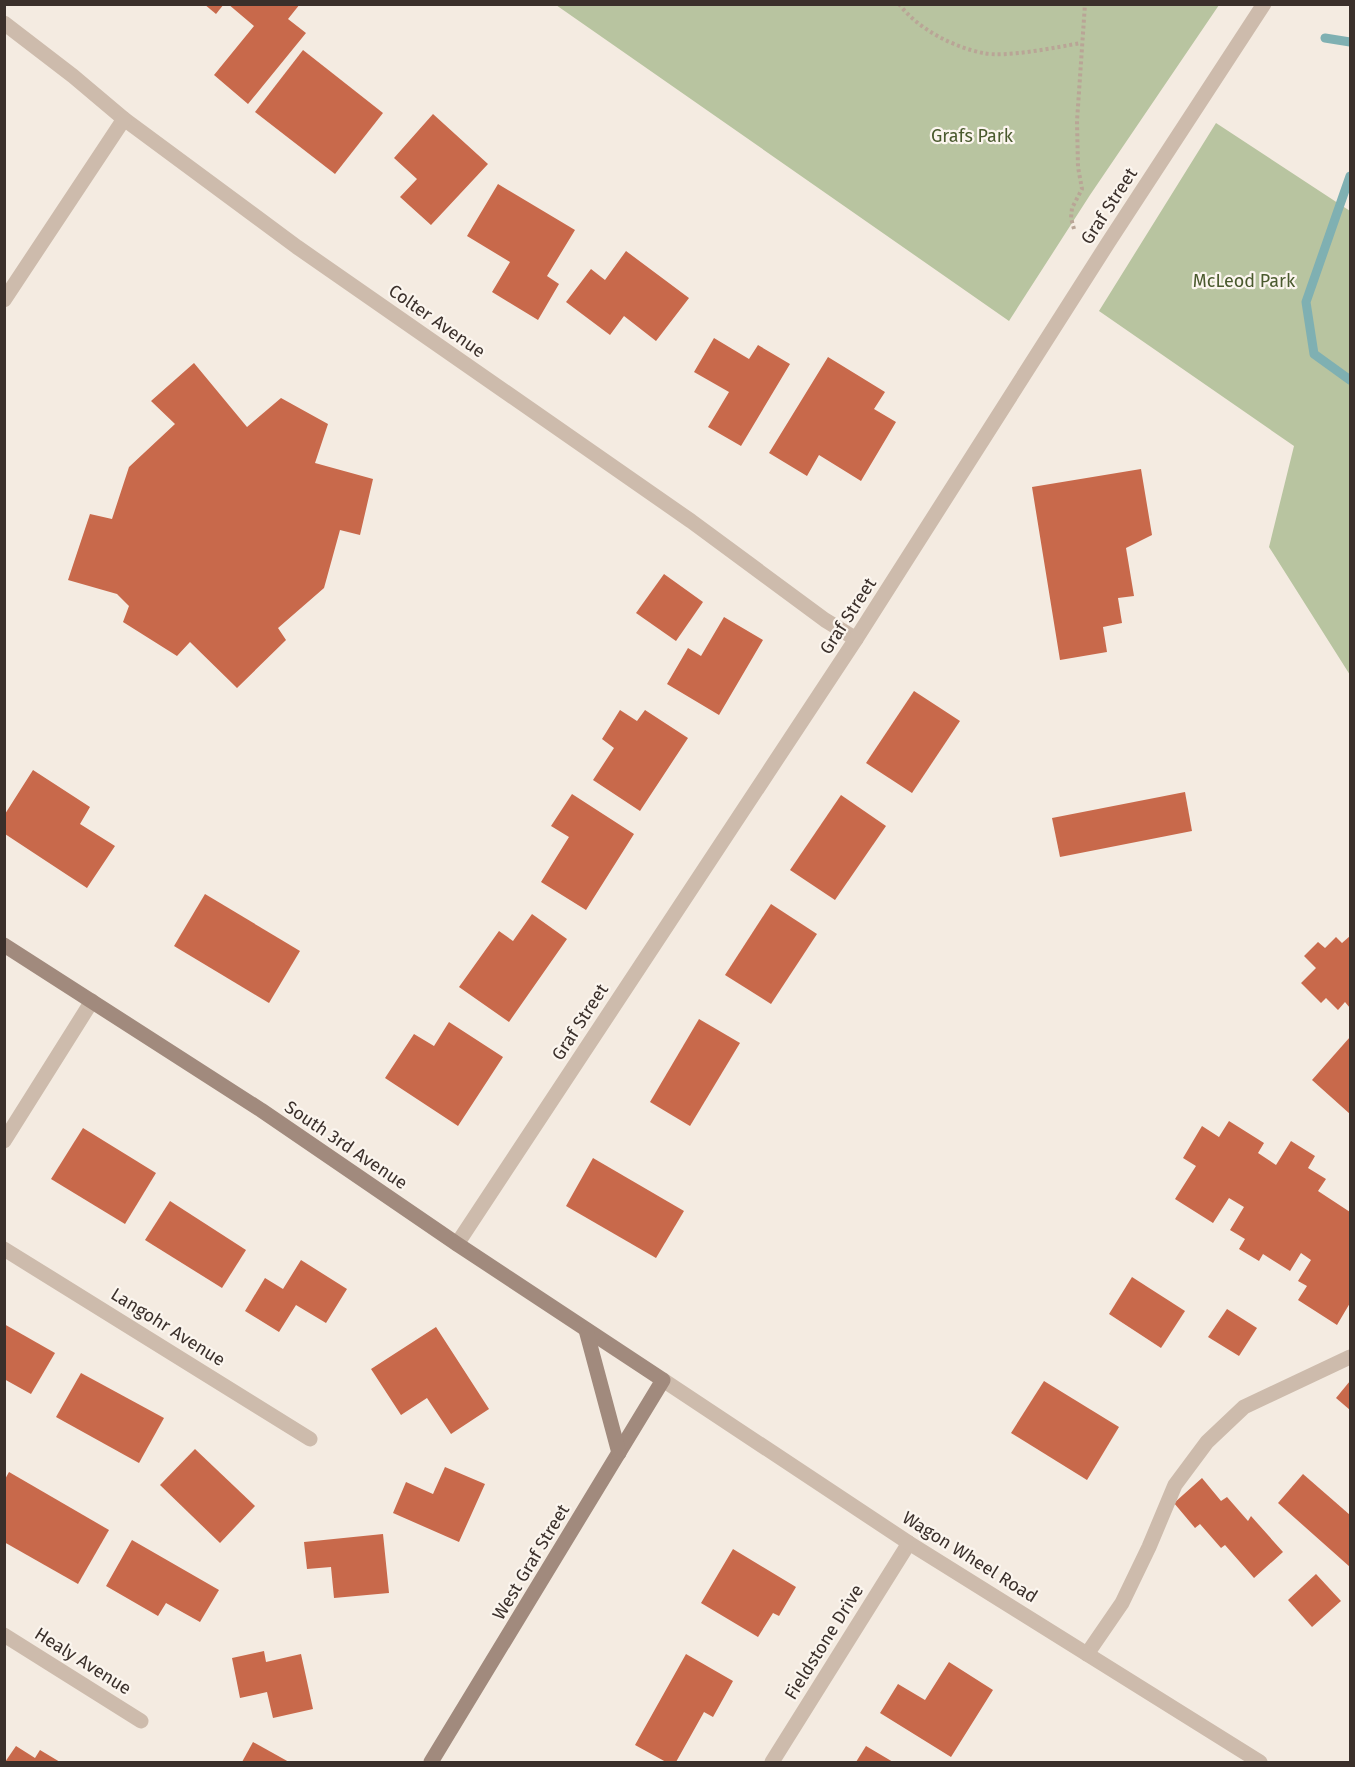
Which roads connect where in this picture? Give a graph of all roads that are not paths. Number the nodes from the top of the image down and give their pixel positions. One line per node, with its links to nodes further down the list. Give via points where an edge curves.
1 (1264, 4): 5 (street, Graf Street)
2 (4, 22): 3 (street, Colter Avenue)
3 (123, 119): 4 (street); 5 (street, Colter Avenue, via 297,247)
4 (4, 300)
5 (856, 639): 9 (street, Graf Street)
6 (4, 945): 7 (main road, South 3rd Avenue)
7 (92, 1001): 8 (street); 9 (main road, South 3rd Avenue)
8 (4, 1141)
9 (457, 1244): 11 (main road, South 3rd Avenue)
10 (4, 1249): 14 (street, Langohr Avenue)
11 (586, 1330): 13 (main road, South 3rd Avenue); 15 (main road)
12 (1350, 1357): 18 (street, via 1244,1407 1207,1442 1175,1485 1122,1603)
13 (663, 1380): 15 (main road, West Graf Street); 16 (street, Wagon Wheel Road)
14 (310, 1439)
15 (620, 1453): 20 (main road, West Graf Street)
16 (909, 1543): 18 (street, Wagon Wheel Road); 21 (street, Fieldstone Drive)
17 (4, 1635): 19 (street, Healy Avenue)
18 (1087, 1654): 22 (street, Wagon Wheel Road)
19 (141, 1721)
20 (431, 1762)
21 (772, 1762)
22 (1260, 1762)

